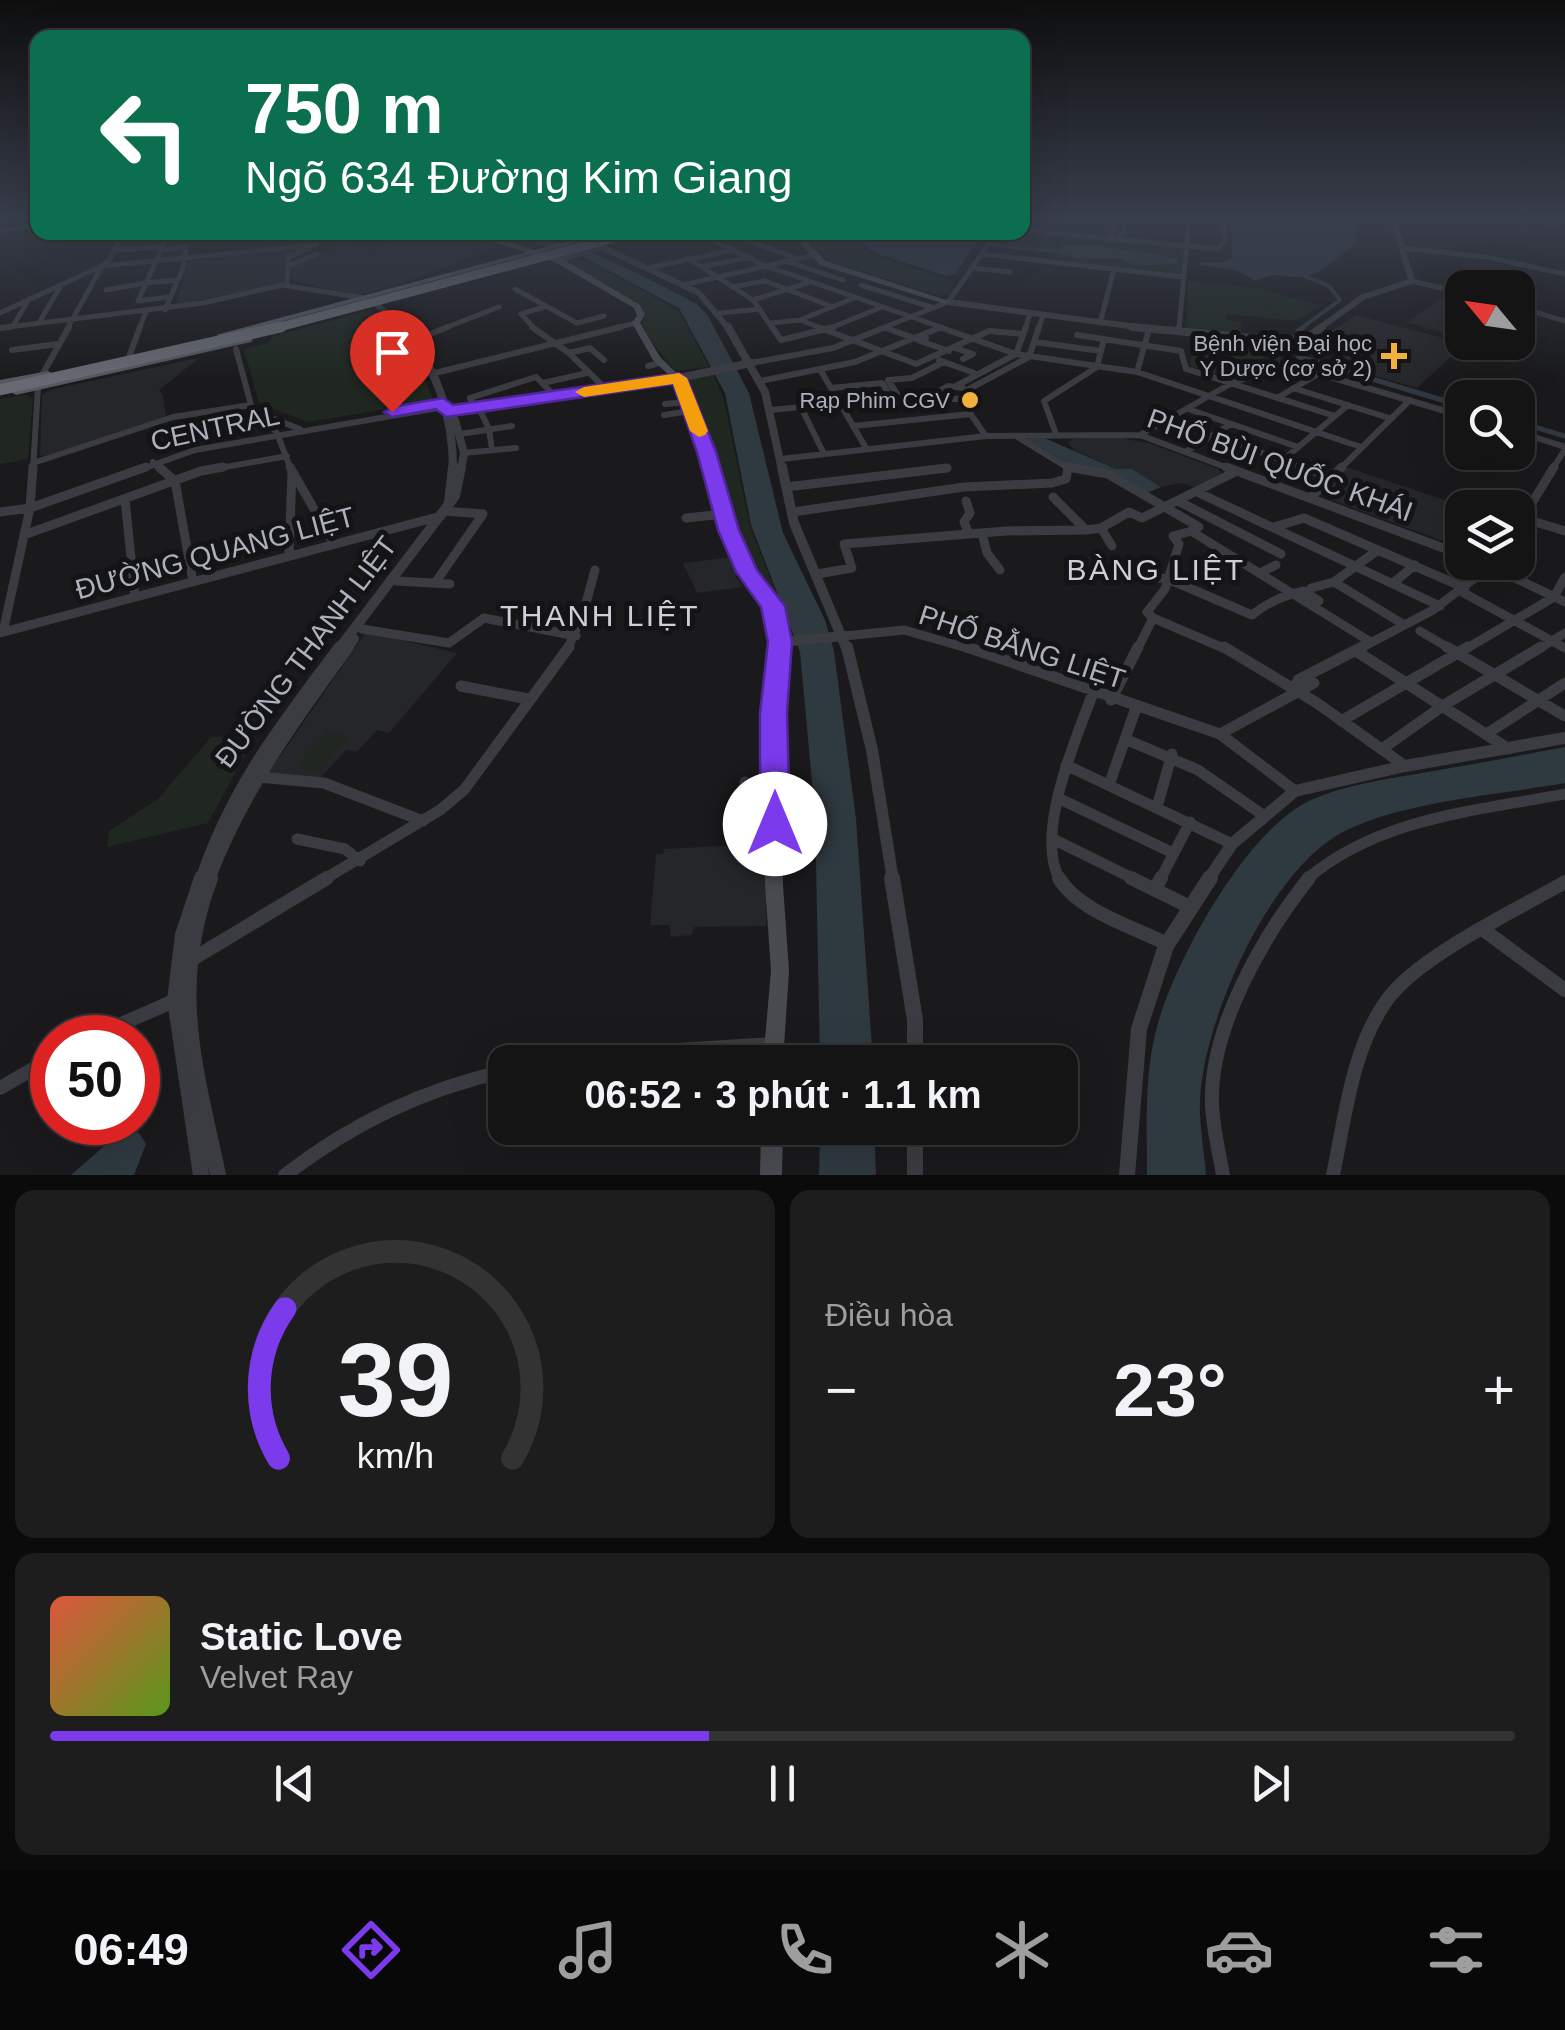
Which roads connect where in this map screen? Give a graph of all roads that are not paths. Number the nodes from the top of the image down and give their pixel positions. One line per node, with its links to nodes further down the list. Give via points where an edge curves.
1 (84, 274): 31 (street)
2 (97, 274): 66 (street)
3 (117, 274): 32 (street, via 106,290)
4 (149, 274): 32 (street)
5 (180, 274): 25 (street)
6 (288, 274): 35 (street)
7 (455, 274): 29 (main road)
8 (462, 274): 123 (highway, bridge)
9 (479, 274): 123 (highway, bridge, via 198,349)
10 (493, 274): 38 (main road)
11 (588, 274): 71 (main road, via 637,307)
12 (660, 274): 33 (street)
13 (712, 274): 24 (street)
14 (735, 274): 24 (street)
15 (788, 274): 30 (street)
16 (823, 274): 26 (street)
17 (858, 274): 26 (street); 27 (main road)
18 (968, 274): 48 (street)
19 (1113, 274): 72 (street)
20 (1156, 274): 23 (street)
21 (1183, 274): 23 (street)
22 (1410, 274): 28 (street)
23 (1183, 277): 80 (street)
24 (718, 278): 33 (street); 36 (street)
25 (178, 280): 32 (street); 43 (street)
26 (843, 280): 37 (street)
27 (874, 280): 34 (street); 48 (main road)
28 (1412, 281): 40 (street); 80 (street, via 1363,297 1303,338)
29 (426, 282): 38 (main road); 45 (main road)
30 (810, 282): 37 (street); 41 (street)
31 (62, 283): 44 (street); 73 (street)
32 (145, 284): 43 (street, via 138,301)
33 (682, 285): 60 (street)
34 (861, 285): 42 (street); 54 (street)
35 (287, 286): 45 (street); 55 (street)
36 (732, 287): 41 (street, via 765,281); 47 (street)
37 (824, 287): 42 (street)
38 (440, 288): 49 (main road)
39 (515, 289): 51 (street)
40 (1445, 289)
41 (785, 290): 47 (street); 53 (street)
42 (842, 293): 46 (street)
43 (170, 297): 55 (street)
44 (30, 298): 59 (street); 74 (street)
45 (361, 298): 101 (main road)
46 (856, 298): 52 (street); 53 (street)
47 (753, 300): 56 (street)
48 (948, 302): 54 (street); 61 (street)
49 (377, 306): 87 (street, ĐƯỜNG THANH LIỆT); 124 (main road)
50 (499, 307): 87 (street)
51 (544, 307): 62 (street, via 576,323); 91 (street, via 521,314)
52 (882, 307): 65 (street); 79 (street)
53 (829, 308): 67 (street); 70 (street)
54 (934, 308): 65 (street)
55 (165, 309): 57 (street); 64 (street)
56 (761, 311): 60 (street); 70 (street)
57 (146, 312): 64 (street); 101 (street)
58 (1535, 312): 69 (street)
59 (0, 313)
60 (721, 314): 108 (street)
61 (1030, 314): 63 (street); 82 (street)
62 (604, 316)
63 (1043, 316): 68 (street); 89 (street)
64 (90, 318): 66 (street)
65 (911, 318): 76 (street); 77 (street)
66 (70, 320): 73 (street); 90 (street)
67 (800, 320): 70 (street); 79 (street)
68 (1080, 321): 72 (street); 83 (street)
69 (1565, 321)
70 (771, 322): 79 (street, via 781,340)
71 (636, 323): 91 (street); 106 (main road)
72 (1100, 323): 78 (street)
73 (39, 324): 74 (street)
74 (12, 326): 75 (street)
75 (0, 328)
76 (886, 328): 84 (street); 88 (street)
77 (940, 328): 81 (street); 85 (street)
78 (1148, 329): 80 (street); 92 (street)
79 (826, 330): 88 (street)
80 (1179, 332)
81 (926, 334): 84 (street); 96 (street, via 931,336 920,341)
82 (1023, 334): 85 (street, via 994,330); 100 (street)
83 (1077, 336): 86 (street); 93 (street)
84 (916, 339): 98 (street)
85 (973, 339): 96 (street); 100 (street)
86 (1104, 339): 92 (street); 97 (street)
87 (414, 340): 116 (street, ĐƯỜNG THANH LIỆT)
88 (853, 342): 98 (street); 108 (street)
89 (1035, 342): 93 (street); 103 (street)
90 (58, 344): 95 (street); 117 (street)
91 (554, 344): 99 (street); 116 (street)
92 (1144, 344): 113 (street); 121 (street, via 1181,350 1186,369)
93 (1074, 347): 97 (street)
94 (236, 349): 140 (street)
95 (12, 350)
96 (952, 350): 102 (street); 104 (street, via 973,354)
97 (1101, 351): 110 (street)
98 (882, 352): 102 (street, via 914,364); 111 (street)
99 (568, 353): 105 (street, via 590,348); 114 (street)
100 (1016, 354): 103 (street); 112 (street)
101 (129, 358): 117 (main road)
102 (933, 358): 107 (street)
103 (1030, 358): 110 (street); 129 (street)
104 (963, 359)
105 (604, 360)
106 (660, 362): 109 (street); 118 (main road)
107 (944, 362): 112 (street, via 972,373); 133 (street, via 912,378 888,380)
108 (751, 363): 118 (street); 119 (street)
109 (648, 366)
110 (1097, 367): 113 (street); 163 (street, via 1044,400)
111 (821, 370): 119 (street); 125 (street)
112 (987, 370): 122 (street)
113 (1137, 372): 132 (street)
114 (587, 373): 120 (street); 127 (street)
115 (1319, 373): 121 (street, via 1286,364); 126 (street); 136 (street)
116 (431, 374): 147 (street, ĐƯỜNG THANH LIỆT)
117 (42, 375): 123 (main road)
118 (679, 378): 127 (street, CENTRAL); 142 (main road)
119 (760, 381): 148 (street)
120 (543, 383): 128 (street, via 536,377); 131 (street)
121 (1232, 384): 132 (street); 134 (street)
122 (956, 386): 129 (street); 130 (street)
123 (0, 388): 124 (main road)
124 (38, 388): 182 (street)
125 (831, 388): 133 (street, via 882,383); 138 (street)
126 (1293, 388): 134 (street); 141 (street)
127 (606, 389): 131 (street, CENTRAL)
128 (503, 390): 137 (street); 143 (street, via 470,398)
129 (968, 390): 135 (street)
130 (939, 393): 133 (street); 135 (street)
131 (555, 396): 137 (street, CENTRAL)
132 (1210, 396): 146 (street); 160 (street)
133 (896, 397): 138 (street)
134 (1278, 398): 153 (street)
135 (960, 399): 151 (street)
136 (1410, 400): 149 (street); 154 (street)
137 (511, 401): 143 (street, CENTRAL)
138 (840, 403): 144 (street); 157 (street)
139 (665, 404): 142 (street)
140 (251, 405): 150 (street); 182 (street, via 172,417)
141 (1348, 405): 153 (street); 154 (street)
142 (689, 406): 152 (street); 209 (main road)
143 (476, 407): 147 (street, CENTRAL); 159 (street)
144 (801, 407): 148 (street); 176 (street)
145 (424, 408): 147 (street, CENTRAL); 158 (street, CENTRAL); 164 (street, CENTRAL)
146 (1188, 408): 155 (street); 165 (street)
147 (445, 409): 161 (street); 179 (street, ĐƯỜNG THANH LIỆT)
148 (771, 410): 178 (street)
149 (1445, 411)
150 (260, 414): 158 (street); 164 (street)
151 (970, 414): 157 (street); 167 (street)
152 (664, 415)
153 (1334, 416): 160 (street)
154 (1389, 418): 169 (street)
155 (1231, 424): 166 (street); 172 (street)
156 (512, 426): 159 (street)
157 (854, 426): 171 (street)
158 (300, 429): 164 (street, CENTRAL)
159 (489, 429): 161 (street); 174 (street)
160 (1316, 432): 169 (street); 172 (street)
161 (460, 434): 179 (street)
162 (1014, 434): 163 (street, PHỐ BÙI QUỐC KHÁI); 167 (street, PHỐ BÙI QUỐC KHÁI); 184 (street)
163 (1056, 434): 165 (street, PHỐ BÙI QUỐC KHÁI)
164 (278, 435): 177 (street); 181 (street, CENTRAL); 203 (street, CENTRAL, via 169,452)
165 (1140, 435): 175 (street, PHỐ BÙI QUỐC KHÁI)
166 (1213, 435): 175 (street); 180 (street)
167 (986, 436): 171 (street, PHỐ BÙI QUỐC KHÁI)
168 (1535, 438): 173 (street)
169 (1361, 446): 190 (street)
170 (516, 448): 174 (street)
171 (866, 448): 176 (street, PHỐ BÙI QUỐC KHÁI)
172 (1298, 448): 180 (street)
173 (1565, 448): 185 (street)
174 (492, 450): 179 (street)
175 (1185, 452): 187 (street, PHỐ BÙI QUỐC KHÁI)
176 (824, 454): 178 (street, PHỐ BÙI QUỐC KHÁI)
177 (287, 456): 186 (street); 191 (street)
178 (781, 459): 193 (street)
179 (461, 460): 206 (street, ĐƯỜNG THANH LIỆT)
180 (1283, 460): 190 (street)
181 (153, 462): 191 (street); 203 (street, CENTRAL)
182 (33, 464): 203 (street)
183 (947, 468): 193 (street)
184 (1068, 468): 192 (street, via 1066,478 1052,483); 204 (street, via 1108,474)
185 (1554, 469): 189 (street); 200 (street)
186 (292, 471): 194 (street); 196 (street)
187 (1237, 471): 195 (street); 199 (street, PHỐ BÙI QUỐC KHÁI)
188 (1006, 472): 192 (street)
189 (1565, 473)
190 (1330, 477): 199 (street)
191 (175, 480): 198 (street); 242 (street)
192 (1014, 484): 207 (street)
193 (786, 488): 207 (street)
194 (305, 492): 196 (street); 221 (street)
195 (1199, 492): 202 (street); 212 (street)
196 (290, 496): 228 (street)
197 (1054, 497): 214 (street)
198 (125, 498): 219 (street); 250 (street)
199 (1310, 498): 225 (street, PHỐ BÙI QUỐC KHÁI)
200 (1535, 499)
201 (966, 500): 218 (street)
202 (1178, 501): 204 (street); 227 (street)
203 (30, 506): 205 (street, CENTRAL); 219 (street)
204 (1165, 507): 213 (street, via 1142,518 1129,512); 215 (street, via 1200,527)
205 (0, 510)
206 (445, 510): 208 (street, ĐƯỜNG QUANG LIỆT); 221 (street, ĐƯỜNG QUANG LIỆT); 222 (street, ĐƯỜNG THANH LIỆT)
207 (794, 512): 234 (street)
208 (484, 514): 244 (street)
209 (724, 514): 210 (street); 264 (main road, via 747,572 773,606)
210 (686, 518)
211 (1535, 525): 216 (street)
212 (1274, 526): 226 (street, via 1304,518); 231 (street)
213 (1101, 528): 214 (street); 224 (street)
214 (1086, 530): 217 (street)
215 (1191, 531): 236 (street); 238 (street, via 1173,536 1179,544)
216 (1565, 531)
217 (982, 533): 218 (street); 233 (street)
218 (969, 534): 220 (street)
219 (24, 535): 259 (street)
220 (892, 541): 223 (street)
221 (334, 544): 228 (street, ĐƯỜNG QUANG LIỆT)
222 (420, 544): 241 (street); 257 (street, ĐƯỜNG THANH LIỆT)
223 (844, 544): 234 (street, via 852,568)
224 (1112, 546)
225 (1445, 549)
226 (1378, 550): 230 (street); 231 (street)
227 (1282, 554)
228 (289, 556): 242 (street, ĐƯỜNG QUANG LIỆT)
229 (1276, 565): 236 (street)
230 (1415, 565): 245 (street); 248 (street)
231 (1357, 567): 243 (street); 245 (street)
232 (594, 570): 261 (street, via 590,604)
233 (1000, 570)
234 (816, 574): 262 (street)
235 (1129, 574): 238 (street)
236 (1260, 574): 249 (street)
237 (1565, 577): 251 (street)
238 (1168, 579): 249 (street, via 1252,615); 254 (street, via 1163,600 1147,612)
239 (1476, 580): 248 (street)
240 (1524, 580): 251 (street)
241 (397, 581): 244 (street); 257 (street)
242 (193, 582): 250 (street, ĐƯỜNG QUANG LIỆT)
243 (1334, 582): 247 (street); 256 (street)
244 (436, 583): 246 (street)
245 (1393, 583): 253 (street)
246 (450, 584)
247 (1311, 588)
248 (1463, 590): 253 (street); 255 (street)
249 (1290, 593): 252 (street, via 1304,591); 265 (street)
250 (135, 597): 259 (street, ĐƯỜNG QUANG LIỆT)
251 (1560, 599): 255 (street)
252 (1319, 600)
253 (1440, 606): 256 (street)
254 (1154, 618): 274 (street, via 1216,644); 278 (street)
255 (1515, 620): 263 (street); 268 (street)
256 (1403, 624): 265 (street)
257 (358, 629): 261 (street, via 449,643 484,618); 292 (street); 313 (street, ĐƯỜNG THANH LIỆT, via 260,753 228,808 193,898)
258 (1420, 631): 268 (street)
259 (2, 632)
260 (1565, 634): 263 (street)
261 (576, 636): 276 (street)
262 (842, 636): 264 (street); 275 (street, PHỐ BẰNG LIỆT, via 929,634); 318 (street, via 872,750)
263 (1552, 640): 266 (street); 269 (street)
264 (783, 641): 317 (main road, via 774,713 780,970)
265 (1369, 641): 267 (street)
266 (1565, 648)
267 (1356, 650): 270 (street); 274 (street, via 1298,680)
268 (1456, 652): 269 (street); 270 (street)
269 (1495, 674): 277 (street); 279 (street)
270 (1406, 681): 279 (street); 282 (street)
271 (1314, 683): 274 (street)
272 (1565, 683): 277 (street)
273 (461, 686): 276 (street)
274 (1295, 690): 282 (street); 284 (street)
275 (1093, 693): 278 (street, PHỐ BẰNG LIỆT); 290 (street)
276 (528, 699): 300 (street, via 464,790)
277 (1538, 699): 281 (street); 283 (street)
278 (1111, 700): 280 (street, PHỐ BẰNG LIỆT)
279 (1444, 705): 283 (street); 287 (street)
280 (1136, 708): 284 (street, PHỐ BẰNG LIỆT); 286 (street)
281 (1565, 716)
282 (1341, 720): 287 (street)
283 (1488, 732): 288 (street)
284 (1220, 734): 295 (street)
285 (1565, 738): 288 (street)
286 (1125, 739): 289 (street); 294 (street)
287 (1382, 749): 291 (street)
288 (1512, 750): 291 (street)
289 (1172, 754): 298 (street); 299 (street, via 1222,780)
290 (1066, 765): 294 (street); 297 (street)
291 (1404, 766): 295 (street)
292 (255, 777): 300 (street, via 324,783); 313 (street, via 232,820)
293 (745, 782): 302 (street)
294 (1109, 785): 298 (street)
295 (1295, 792): 299 (street)
296 (1565, 794): 330 (street, via 1411,823 1344,852 1307,879 1254,960 1216,1053 1212,1105)
297 (1058, 798): 304 (street); 306 (street)
298 (1157, 807): 301 (street)
299 (1263, 814): 305 (street)
300 (423, 821): 307 (street)
301 (1190, 822): 305 (street); 306 (street)
302 (741, 825)
303 (297, 839): 307 (street, via 345,850)
304 (1055, 840): 309 (street); 312 (street, via 1052,864 1063,887)
305 (1232, 844): 310 (street)
306 (1173, 854): 309 (street)
307 (360, 861): 313 (street)
308 (1565, 882): 311 (street)
309 (1154, 889): 310 (street)
310 (1190, 907): 312 (street)
311 (1485, 931): 314 (street); 331 (street, via 1388,999 1355,1076)
312 (1167, 944): 329 (street, via 1139,1029)
313 (184, 963): 315 (street, ĐƯỜNG THANH LIỆT)
314 (1565, 990)
315 (180, 998): 316 (street); 324 (street, ĐƯỜNG THANH LIỆT); 325 (street, ĐƯỜNG THANH LIỆT)
316 (141, 1015)
317 (774, 1045)
318 (915, 1045)
319 (30, 1071): 321 (street)
320 (488, 1075): 326 (street, via 398,1101 327,1140)
321 (0, 1088)
322 (772, 1145): 327 (main road)
323 (915, 1145): 328 (street)
324 (201, 1175)
325 (218, 1175)
326 (285, 1175)
327 (771, 1175)
328 (915, 1175)
329 (1127, 1175)
330 (1223, 1175)
331 (1333, 1175)

